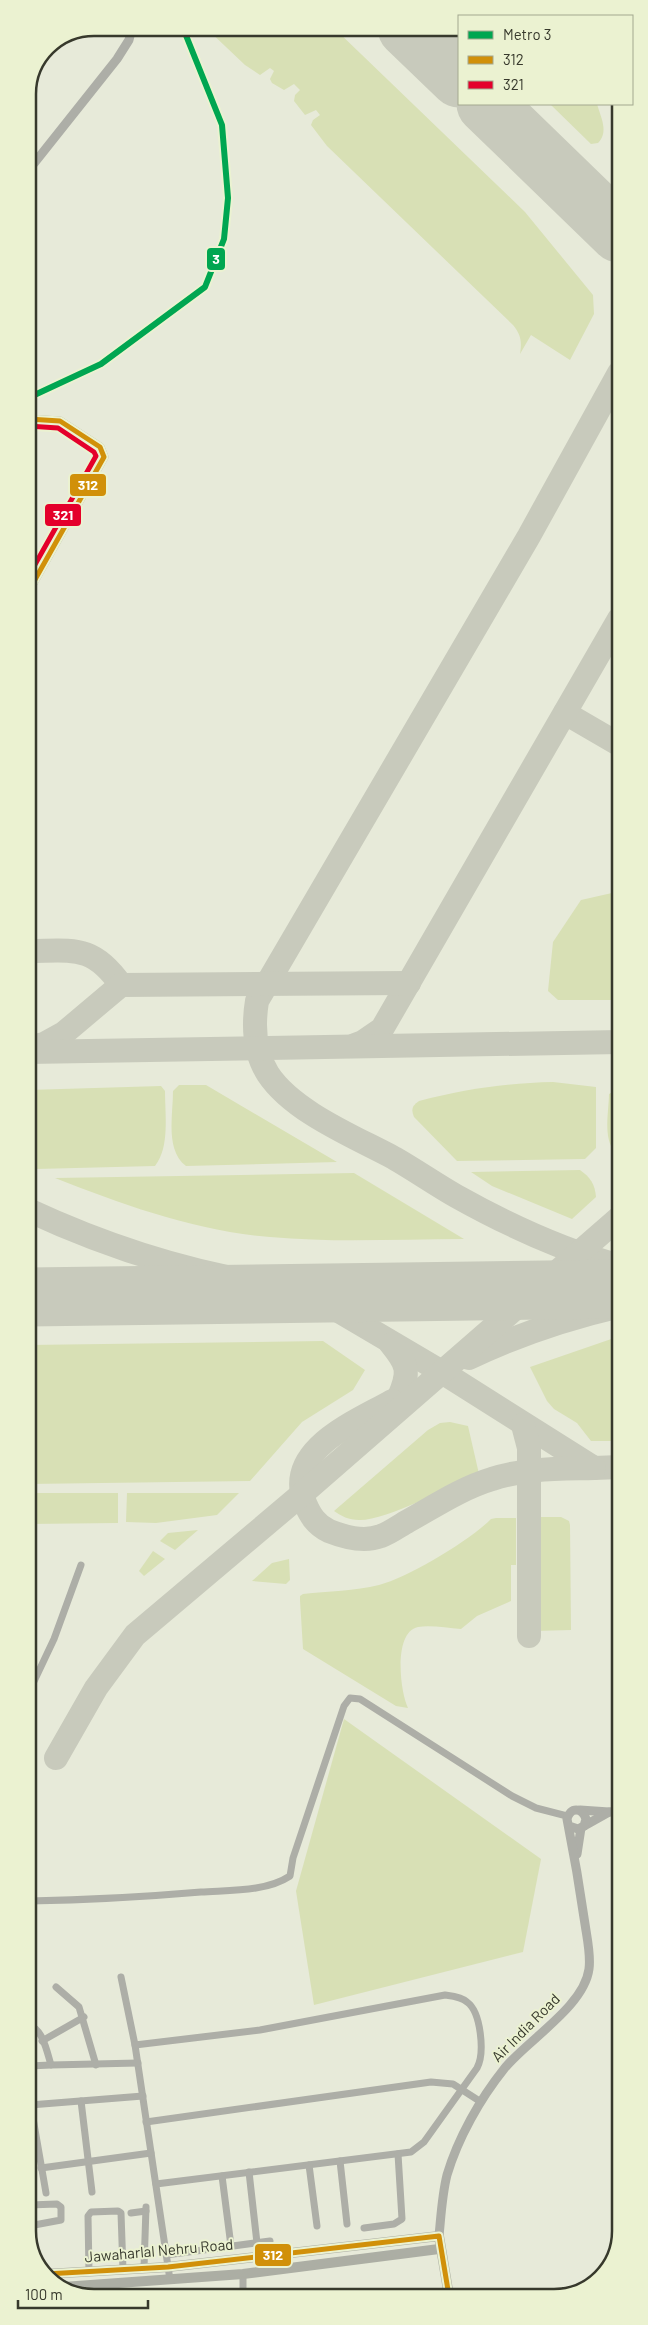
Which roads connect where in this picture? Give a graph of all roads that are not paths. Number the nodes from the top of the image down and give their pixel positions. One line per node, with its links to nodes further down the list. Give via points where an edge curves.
1 (130, 36): 2 (street, via 117,59)
2 (36, 161)
3 (36, 420): 4 (street, via 60,421 100,446 104,457)
4 (36, 578)
5 (81, 1565): 6 (street)
6 (36, 1677)
7 (580, 1810): 8 (street); 10 (street, via 571,1811); 12 (street, Air India Road, via 586,1819)
8 (609, 1812): 9 (street); 12 (street)
9 (612, 1812)
10 (567, 1816): 11 (street, Air India Road); 14 (street, via 536,1808 512,1796 360,1699 350,1698 344,1706 293,1858 290,1876 280,1883 117,1899)
11 (569, 1826): 12 (street, via 574,1829); 13 (street, Air India Road)
12 (582, 1827): 13 (street, Air India Road)
13 (576, 1862): 28 (street, Air India Road, via 589,1948 589,1970 584,1984 548,2029 505,2067)
14 (36, 1901)
15 (121, 1977): 20 (street)
16 (56, 1987): 17 (street, via 75,2002)
17 (84, 2017): 19 (street); 23 (street)
18 (36, 2028): 19 (street)
19 (42, 2041): 22 (street)
20 (135, 2045): 21 (street); 25 (street, via 260,2030 445,1995 466,2000 472,2006 482,2045 479,2063)
21 (138, 2063): 23 (street); 26 (street)
22 (51, 2065): 23 (street); 24 (street)
23 (96, 2065)
24 (36, 2066)
25 (462, 2088): 28 (street); 30 (street, via 431,2082); 33 (street, via 418,2148)
26 (143, 2096): 27 (street); 30 (street)
27 (81, 2101): 29 (street); 35 (street)
28 (481, 2102): 49 (street, Air India Road, via 447,2176)
29 (36, 2105)
30 (146, 2122): 32 (street)
31 (36, 2139): 37 (street)
32 (151, 2153): 35 (street); 40 (street)
33 (398, 2154): 34 (street); 48 (street, via 402,2219 394,2224)
34 (340, 2161): 36 (street); 45 (street)
35 (88, 2162): 37 (street); 41 (street)
36 (309, 2165): 38 (street); 47 (street)
37 (41, 2168): 42 (street)
38 (249, 2172): 39 (street); 51 (street)
39 (222, 2176): 40 (street); 52 (street)
40 (156, 2184): 54 (street)
41 (92, 2192)
42 (46, 2193)
43 (36, 2205): 46 (street, via 57,2204 61,2207 62,2217 61,2220)
44 (131, 2213): 56 (street, via 146,2209)
45 (347, 2224)
46 (36, 2225)
47 (317, 2226)
48 (364, 2228)
49 (439, 2236): 53 (main road); 55 (main road, Jawaharlal Nehru Road)
50 (270, 2241): 51 (street)
51 (257, 2242): 52 (street)
52 (231, 2246): 54 (street)
53 (439, 2249): 61 (main road, Jawaharlal Nehru Road); 66 (main road)
54 (166, 2255): 55 (street)
55 (168, 2267): 56 (main road, Jawaharlal Nehru Road); 62 (street)
56 (144, 2268): 57 (main road, Jawaharlal Nehru Road)
57 (123, 2270): 58 (main road, Jawaharlal Nehru Road); 58 (street, via 121,2213 91,2212 88,2216)
58 (89, 2272): 60 (main road, Jawaharlal Nehru Road)
59 (56, 2274): 60 (main road, Jawaharlal Nehru Road)
60 (71, 2274): 63 (street)
61 (243, 2274): 62 (main road, Jawaharlal Nehru Road); 65 (street)
62 (170, 2280): 64 (main road, Jawaharlal Nehru Road)
63 (70, 2283)
64 (80, 2287)
65 (243, 2289)
66 (448, 2289)

